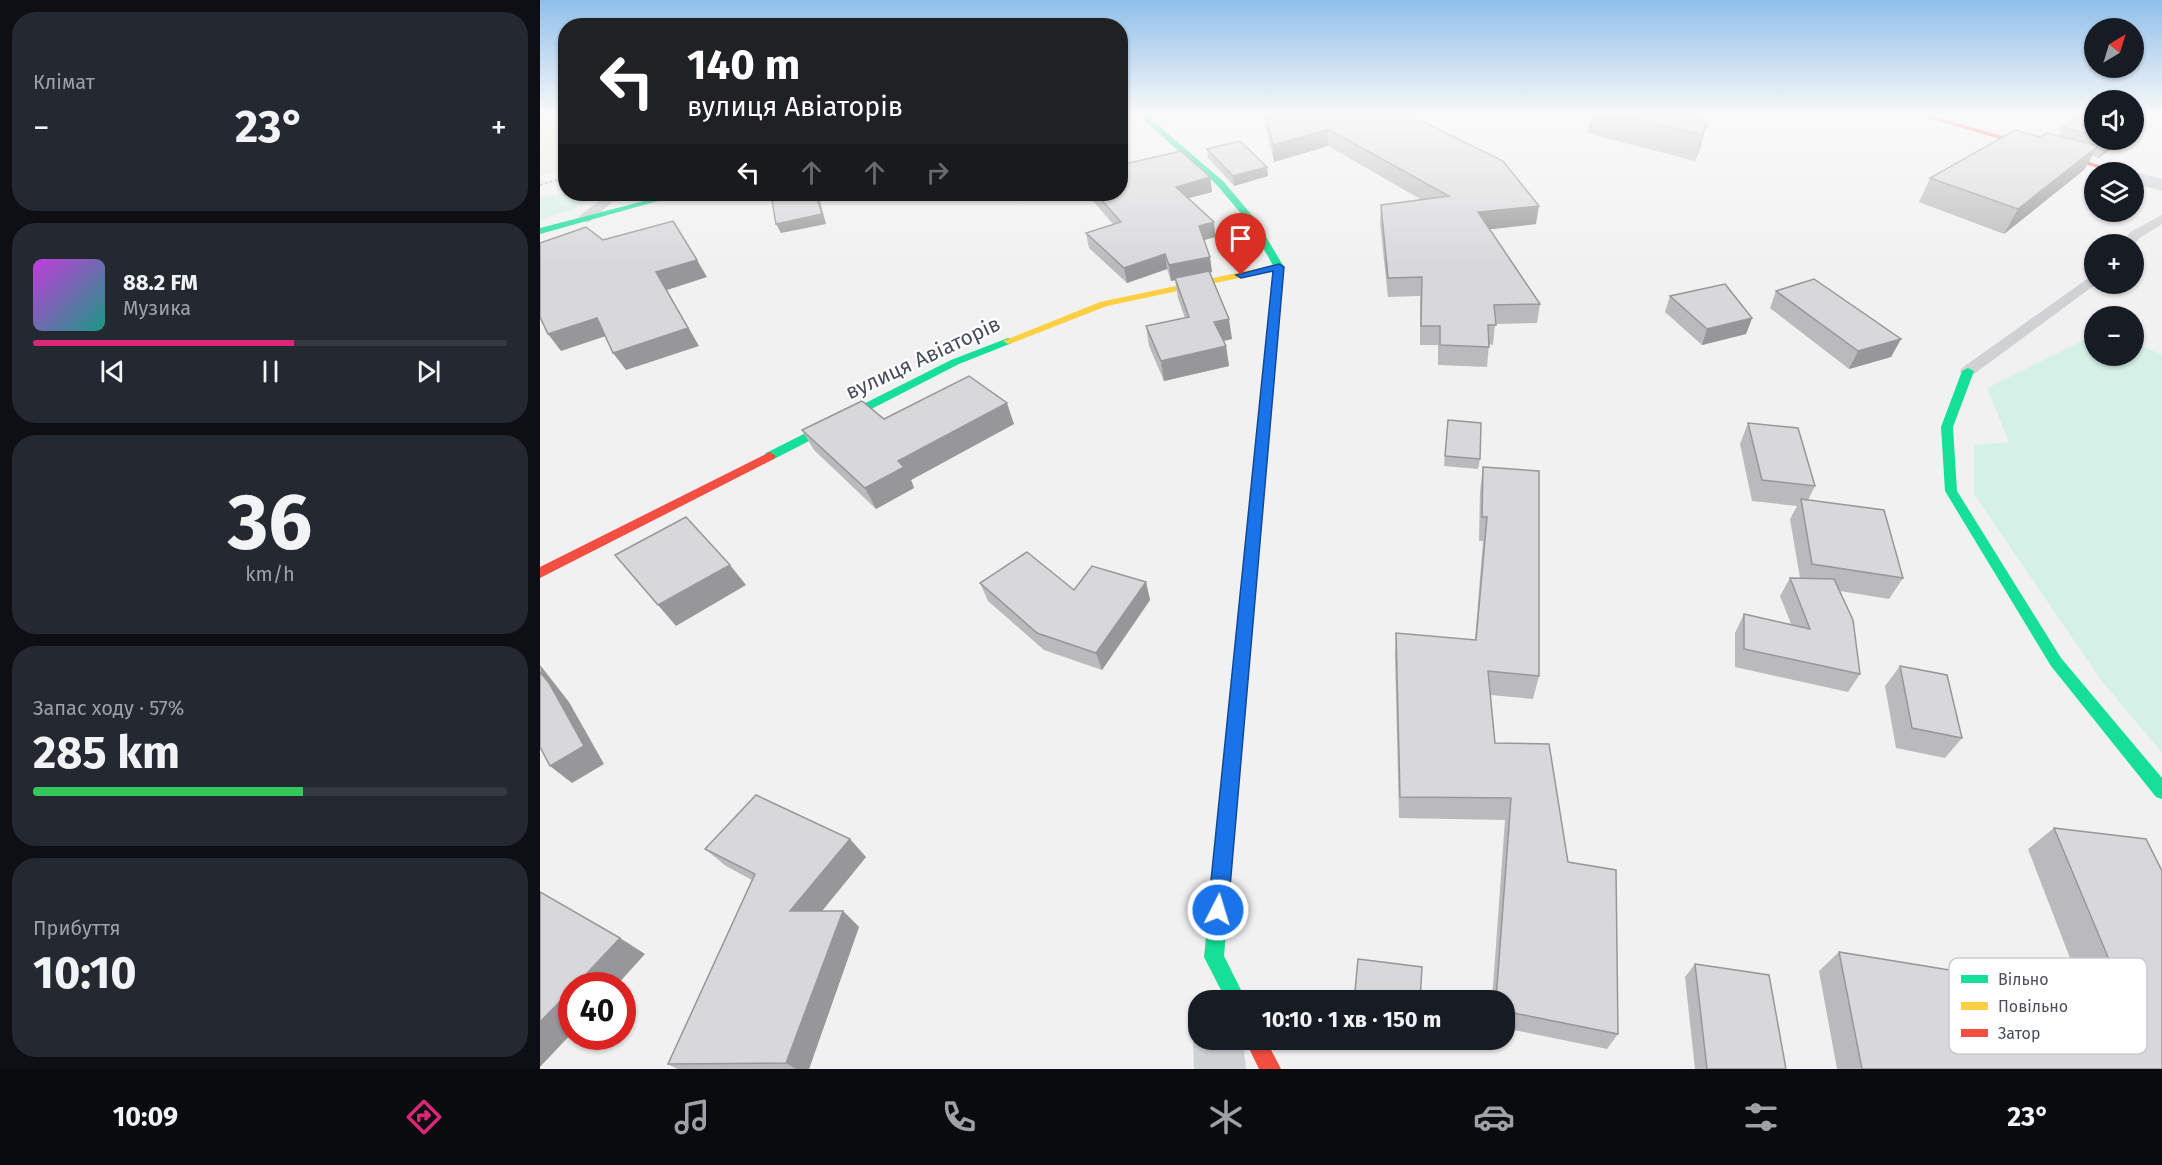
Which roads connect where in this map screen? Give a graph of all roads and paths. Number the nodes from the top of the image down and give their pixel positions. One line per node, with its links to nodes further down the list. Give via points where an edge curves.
1 (1202, 165): 12 (street, via 1246,210)
2 (558, 179): 4 (path)
3 (2144, 180): 5 (street)
4 (540, 185)
5 (2162, 185)
6 (607, 201): 8 (lane)
7 (652, 201): 8 (street)
8 (584, 219): 10 (street)
9 (2162, 219): 11 (lane)
10 (540, 231)
11 (2135, 234)
12 (1279, 267): 15 (street, вулиця Авіаторів, via 1104,304 955,362); 17 (street)
13 (2084, 285): 14 (lane)
14 (1968, 371): 16 (street, via 1947,427 1951,491 2056,662)
15 (540, 573)
16 (2162, 791)
17 (1215, 979): 18 (street)
18 (1226, 990)
19 (1219, 1050): 21 (street)
20 (1260, 1050): 22 (street)
21 (1220, 1069)
22 (1270, 1069)

